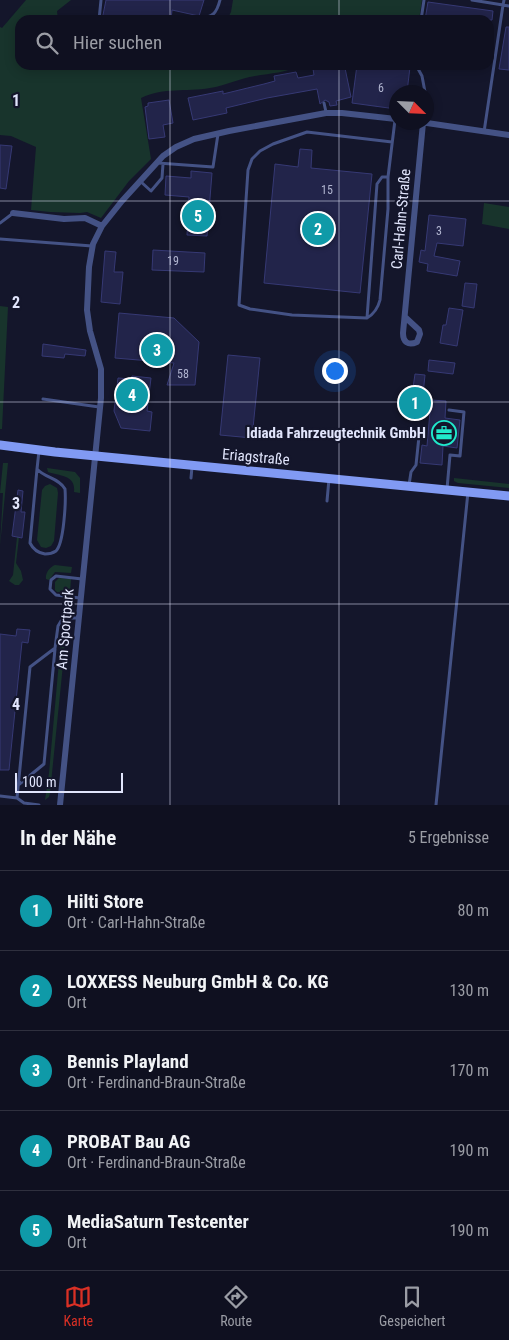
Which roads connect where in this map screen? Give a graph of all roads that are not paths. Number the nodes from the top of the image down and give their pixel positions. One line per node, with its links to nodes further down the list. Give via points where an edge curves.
1 (101, 0): 8 (lane)
2 (220, 0): 9 (lane)
3 (424, 0): 10 (lane)
4 (472, 0): 6 (lane)
5 (504, 0): 6 (lane)
6 (503, 5): 7 (lane); 11 (lane)
7 (509, 6)
8 (100, 15)
9 (212, 15)
10 (422, 15)
11 (494, 65)
12 (419, 70): 14 (lane)
13 (493, 70): 21 (lane)
14 (423, 85)
15 (324, 103): 16 (lane)
16 (326, 113): 17 (street, Am Sportpark); 22 (street, Am Sportpark)
17 (389, 118)
18 (434, 125): 21 (street)
19 (394, 130): 24 (lane)
20 (421, 130): 34 (street, Carl-Hahn-Straße)
21 (484, 132): 23 (street)
22 (218, 133): 25 (street, Am Sportpark, via 176,147); 26 (lane, via 213,167)
23 (509, 136)
24 (392, 142): 27 (lane); 35 (lane, via 307,132 260,151 248,170 239,305 292,315)
25 (155, 163): 26 (lane); 28 (street, Am Sportpark)
26 (164, 164): 28 (lane, via 162,178 151,191)
27 (388, 177): 35 (lane, via 380,300); 35 (lane, via 382,177 377,184)
28 (139, 180): 31 (street, Am Sportpark)
29 (13, 213): 30 (lane); 31 (street, via 85,218)
30 (0, 223)
31 (102, 226): 33 (street, Am Sportpark)
32 (0, 239): 33 (lane)
33 (93, 246): 37 (street, Am Sportpark, via 87,310 101,368)
34 (405, 317)
35 (367, 318)
36 (43, 399): 37 (lane)
37 (100, 407): 42 (street, Am Sportpark)
38 (449, 410): 48 (lane, via 464,412 460,456 450,455)
39 (420, 427): 47 (lane, via 416,465 411,472)
40 (0, 445): 41 (street, Eriagstraße)
41 (39, 450): 42 (street, Eriagstraße); 44 (lane)
42 (94, 456): 43 (street, Eriagstraße); 52 (street, Am Sportpark)
43 (192, 465): 45 (lane); 46 (street, Eriagstraße)
44 (37, 469): 44 (lane, via 30,543 41,553 50,554 60,542 65,489 60,482)
45 (191, 478)
46 (329, 478): 47 (street, Eriagstraße); 51 (lane)
47 (409, 486): 48 (street, Eriagstraße)
48 (447, 490): 49 (street, Eriagstraße)
49 (468, 492): 50 (street, Eriagstraße); 61 (lane)
50 (509, 496)
51 (327, 501)
52 (82, 578): 53 (street, Am Sportpark); 53 (lane, via 56,576 51,580 50,589 56,595)
53 (80, 598): 54 (street, Am Sportpark)
54 (78, 618): 55 (lane, via 61,621); 60 (street, Am Sportpark)
55 (55, 648): 56 (lane, via 30,667); 56 (lane, via 44,764)
56 (17, 786): 58 (lane)
57 (0, 796): 58 (lane)
58 (17, 798): 59 (lane, via 24,803)
59 (39, 805)
60 (60, 805)
61 (436, 805)

